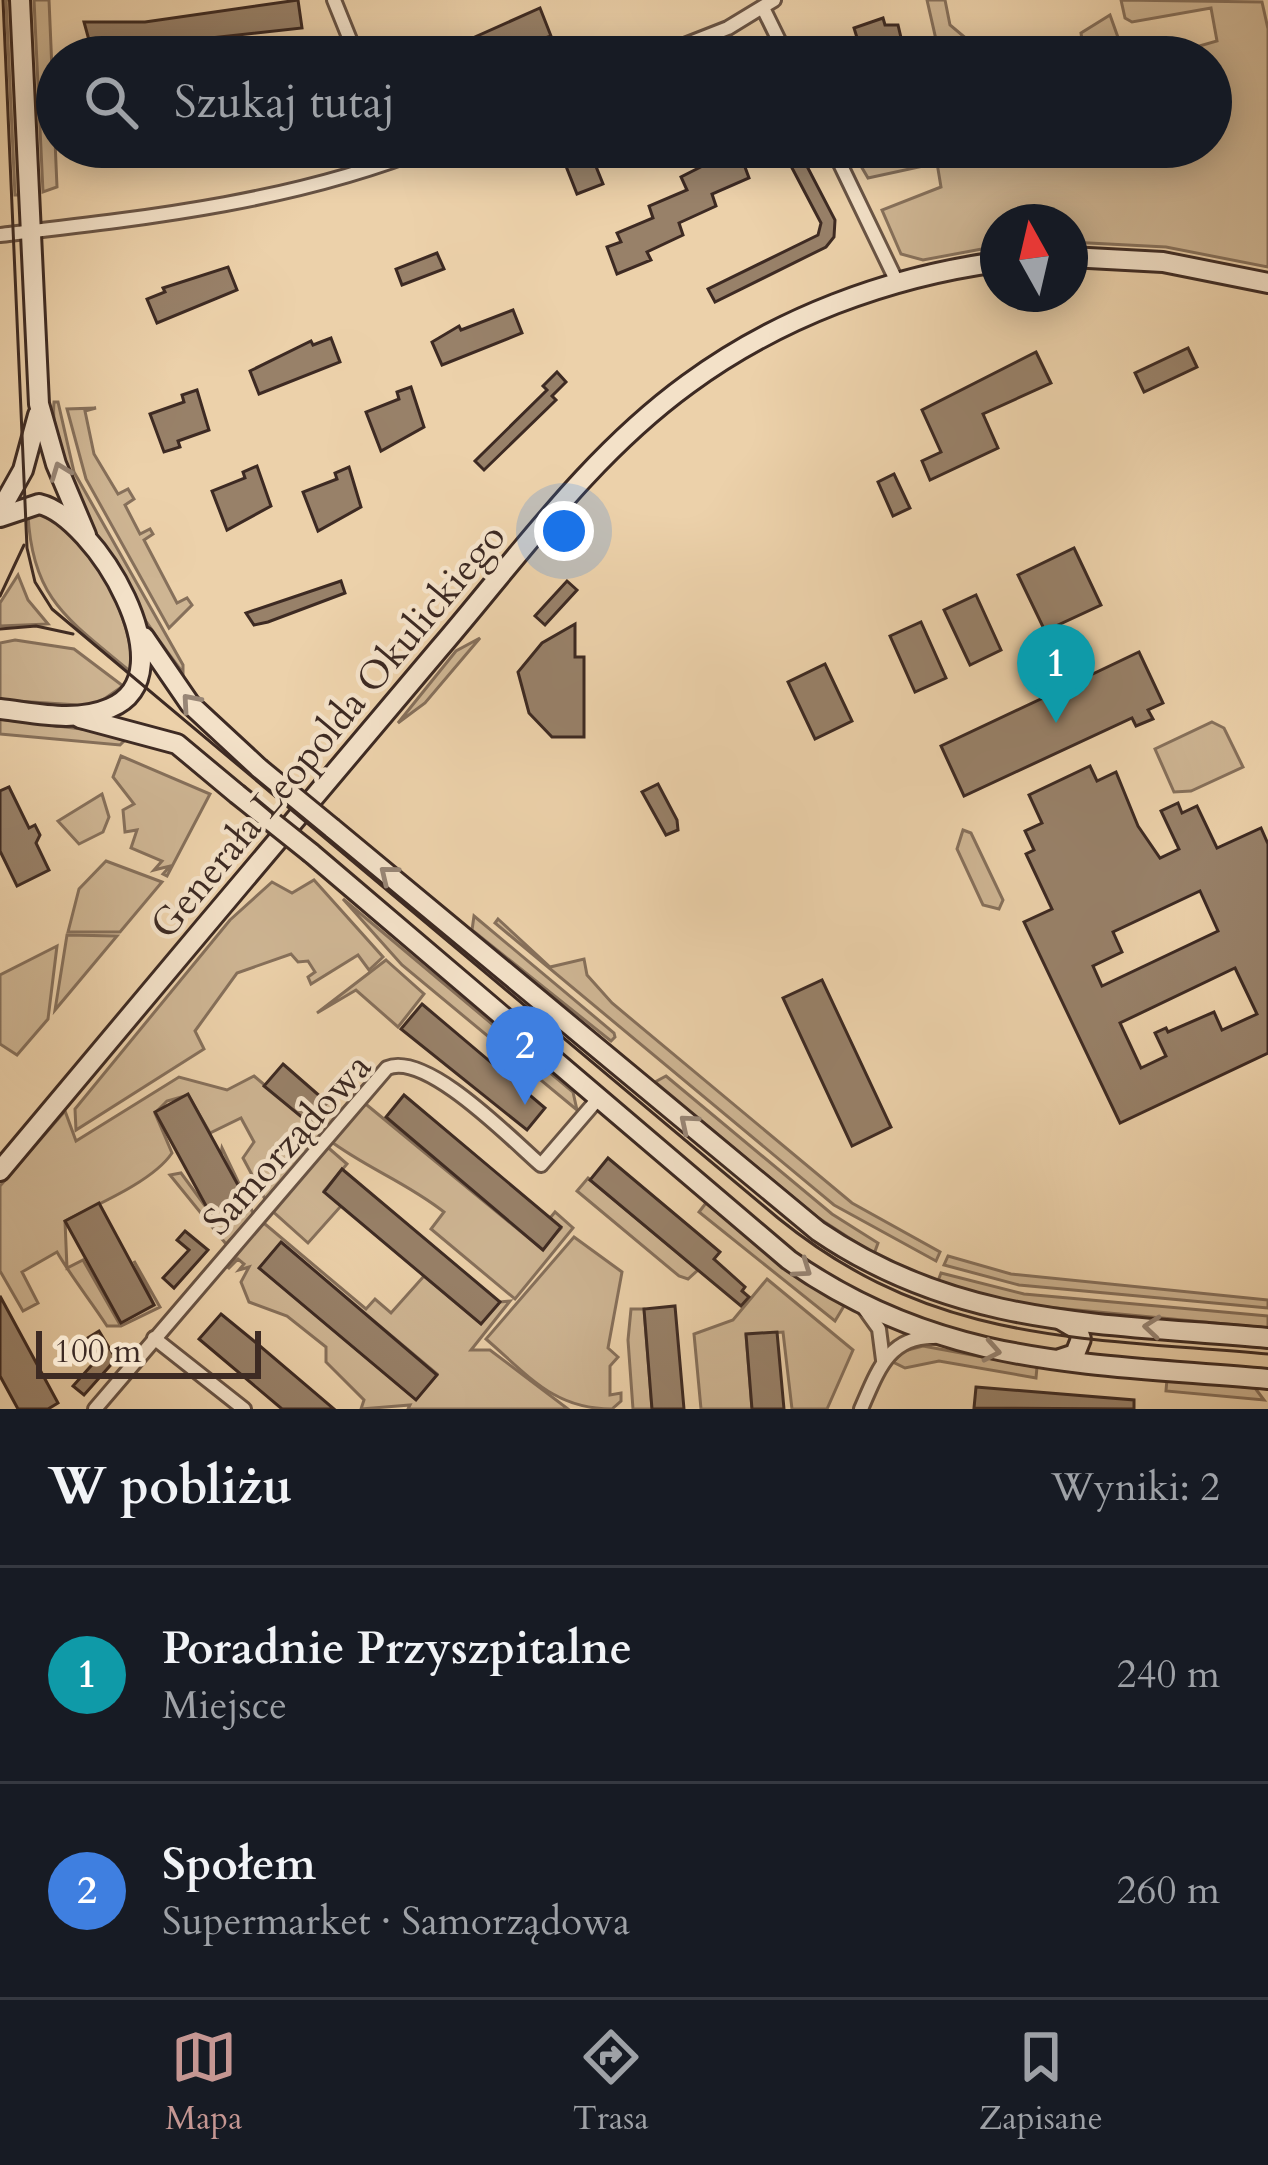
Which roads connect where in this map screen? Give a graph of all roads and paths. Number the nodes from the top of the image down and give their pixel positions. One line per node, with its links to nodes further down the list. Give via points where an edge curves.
1 (20, 0): 9 (street)
2 (334, 0): 4 (street)
3 (768, 4): 5 (street); 6 (street)
4 (349, 36)
5 (699, 36)
6 (779, 36)
7 (357, 168): 9 (street, via 286,194)
8 (842, 168): 13 (street)
9 (33, 232): 10 (street); 15 (street)
10 (0, 236)
11 (1088, 258): 14 (street, via 1163,262)
12 (980, 266): 13 (street, Generała Leopolda Okulickiego)
13 (897, 282): 24 (street, Generała Leopolda Okulickiego, via 739,350 609,452)
14 (1268, 283)
15 (39, 404): 16 (street, via 23,470); 17 (street, one-way to 15)
16 (0, 514): 17 (street, via 47,506)
17 (86, 535): 18 (street)
18 (136, 624): 20 (street, via 144,659 132,689 116,706); 21 (street, one-way to 18, bridge, via 190,704)
19 (0, 709): 20 (street)
20 (75, 717): 22 (street, bridge, via 177,744)
21 (456, 928): 22 (street); 25 (street, one-way to 21)
22 (430, 957): 23 (street)
23 (596, 1100): 26 (street); 30 (street, Samorządowa, via 541,1165 425,1070 387,1068)
24 (0, 1171)
25 (778, 1198): 26 (street, via 743,1193 740,1210); 28 (street, via 840,1246 906,1281 974,1306)
26 (752, 1228): 27 (street, one-way to 27)
27 (860, 1303): 29 (street); 33 (street, via 879,1329)
28 (1055, 1318): 31 (street, one-way to 28); 32 (street, via 1078,1330 1081,1342 1071,1356)
29 (937, 1337): 32 (street, one-way to 32); 33 (street, via 908,1340)
30 (154, 1338): 35 (street, Samorządowa); 36 (street)
31 (1268, 1338)
32 (1049, 1359): 34 (street)
33 (882, 1361): 37 (street)
34 (1268, 1379)
35 (94, 1409)
36 (244, 1409)
37 (860, 1409)

